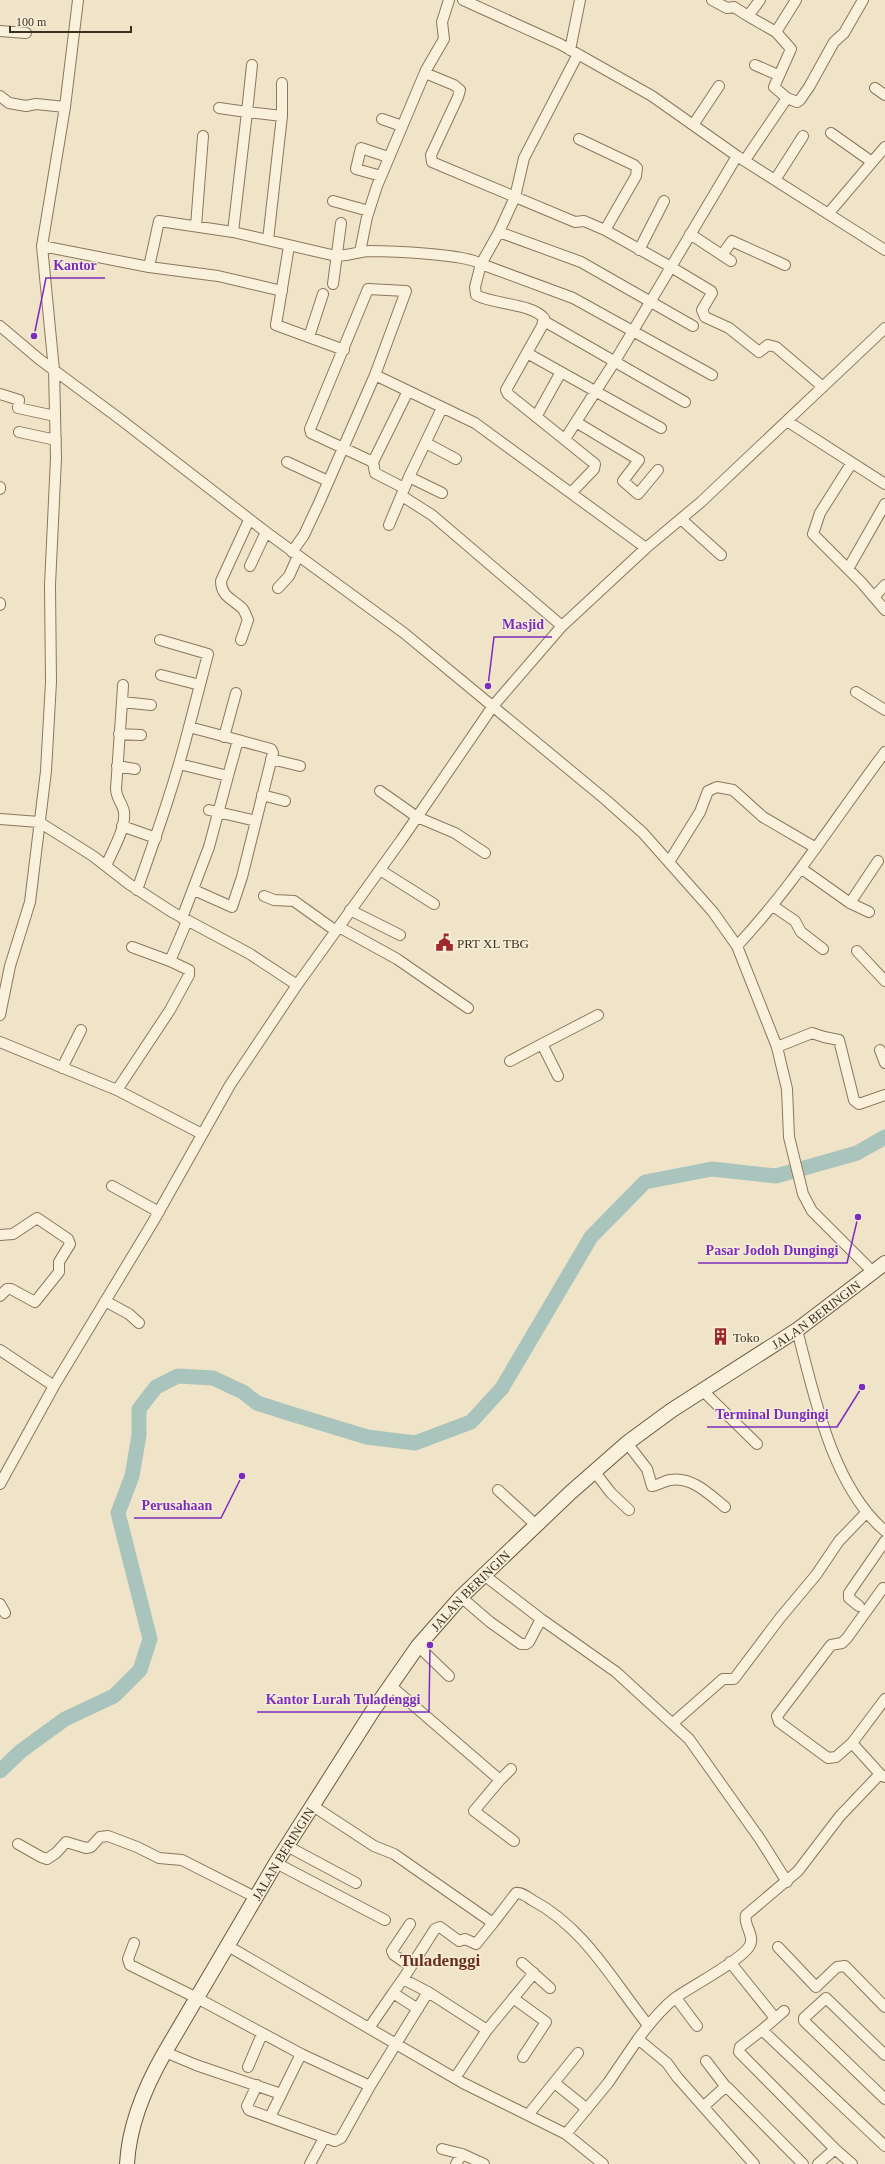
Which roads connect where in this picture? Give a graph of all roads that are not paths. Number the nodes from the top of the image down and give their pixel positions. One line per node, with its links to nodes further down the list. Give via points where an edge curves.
1 (78, 0): 24 (street)
2 (449, 0): 16 (street, via 442,22 444,39)
3 (463, 0): 13 (street)
4 (580, 0): 13 (street)
5 (713, 0): 9 (street, via 727,8 734,7)
6 (760, 0): 9 (street)
7 (796, 0): 11 (street)
8 (863, 0): 23 (street, via 844,32 834,42 800,100 794,102)
9 (748, 16): 11 (street)
10 (0, 31): 12 (street)
11 (776, 32): 17 (street, via 791,49)
12 (26, 33)
13 (574, 52): 29 (street, via 652,96); 41 (street, via 524,158)
14 (252, 65): 26 (street)
15 (755, 65): 17 (street)
16 (425, 73): 30 (street); 41 (street, via 458,87 460,92 431,155 432,162)
17 (778, 75): 23 (street, via 774,87)
18 (282, 84): 27 (street)
19 (719, 86): 29 (street)
20 (875, 88): 22 (street)
21 (0, 96): 24 (street, via 9,103 26,106 36,104)
22 (885, 96)
23 (787, 98): 37 (street)
24 (65, 107): 53 (street)
25 (219, 108): 26 (street)
26 (247, 112): 27 (street); 49 (street)
27 (282, 116): 52 (street)
28 (382, 119): 30 (street)
29 (693, 125): 37 (street)
30 (402, 126): 36 (street)
31 (831, 133): 38 (street)
32 (203, 136): 47 (street)
33 (803, 136): 40 (street)
34 (579, 139): 48 (street, via 634,164 637,168 636,176)
35 (885, 148): 38 (street)
36 (388, 157): 39 (street); 39 (street, via 361,148 356,169)
37 (741, 158): 40 (street); 51 (street)
38 (872, 162): 45 (street)
39 (381, 176): 44 (street)
40 (775, 180): 45 (street)
41 (515, 197): 48 (street, via 575,222 584,221); 50 (street)
42 (334, 201): 44 (street)
43 (664, 201): 55 (street)
44 (369, 212): 57 (street)
45 (828, 214): 56 (street)
46 (341, 223): 58 (street)
47 (196, 226): 49 (street); 62 (street, via 159,221)
48 (605, 230): 55 (street)
49 (233, 232): 52 (street)
50 (499, 232): 59 (street); 66 (street, via 581,262)
51 (690, 234): 60 (street, via 726,258 732,241); 61 (street)
52 (268, 240): 54 (street)
53 (42, 246): 62 (street); 73 (street)
54 (289, 246): 58 (street); 64 (street)
55 (639, 250): 61 (street)
56 (885, 250)
57 (360, 252): 58 (street); 59 (street, via 431,255 467,259)
58 (336, 256): 63 (street)
59 (481, 264): 67 (street, via 475,287 476,295 540,313); 71 (street, via 572,298)
60 (785, 265)
61 (671, 266): 66 (street); 82 (street, via 711,290 712,293 702,310 705,316 729,328 759,352 768,345 776,347)
62 (149, 267): 64 (street, via 218,276)
63 (333, 284)
64 (282, 291): 72 (street, via 276,325)
65 (323, 294): 72 (street)
66 (652, 301): 69 (street); 71 (street)
67 (544, 321): 75 (street); 77 (street)
68 (0, 326): 76 (street)
69 (693, 326)
70 (885, 328): 82 (street)
71 (633, 332): 77 (street); 81 (street)
72 (309, 338): 74 (street)
73 (52, 343): 76 (street, via 48,353); 78 (street)
74 (344, 350): 80 (street, via 368,289 406,291); 97 (street, via 310,429 311,433)
75 (527, 353): 79 (street); 89 (street, via 506,390)
76 (36, 356): 78 (street)
77 (615, 361): 84 (street); 86 (street)
78 (54, 370): 88 (street); 111 (street)
79 (560, 372): 84 (street); 89 (street)
80 (375, 375): 83 (street); 97 (street)
81 (712, 375)
82 (823, 387): 90 (street)
83 (408, 391): 87 (street); 100 (street)
84 (596, 392): 91 (street); 92 (street)
85 (0, 395): 88 (street, via 19,400 18,408)
86 (684, 402)
87 (442, 408): 96 (street); 108 (street, via 475,423)
88 (55, 416): 95 (street)
89 (536, 417): 94 (street)
90 (787, 421): 101 (street); 110 (street)
91 (576, 422): 94 (street); 102 (street, via 639,460 624,481 638,494)
92 (661, 428)
93 (19, 432): 95 (street)
94 (565, 439): 108 (street, via 595,464 594,469)
95 (56, 440): 154 (street, via 50,585 51,690 46,771)
96 (426, 443): 98 (street); 103 (street)
97 (343, 448): 100 (street); 104 (street)
98 (456, 459)
99 (287, 462): 104 (street)
100 (373, 462): 106 (street, via 375,473)
101 (851, 464): 105 (street); 118 (street, via 820,513 813,534)
102 (658, 470)
103 (409, 477): 106 (street); 107 (street)
104 (328, 481): 115 (street)
105 (885, 484)
106 (403, 492): 112 (street); 123 (street)
107 (442, 493)
108 (572, 493): 114 (street)
109 (885, 504): 118 (street)
110 (681, 519): 114 (street); 116 (street)
111 (250, 520): 113 (street); 125 (street, via 221,581 221,590 243,609 248,620)
112 (389, 525)
113 (266, 532): 115 (street); 117 (street)
114 (646, 548): 123 (street)
115 (295, 554): 120 (street, via 289,576); 133 (street, via 404,633)
116 (721, 555)
117 (250, 566)
118 (848, 569): 121 (street)
119 (885, 585): 121 (street)
120 (278, 588)
121 (874, 597): 122 (street)
122 (885, 610)
123 (562, 626): 133 (street)
124 (160, 640): 128 (street, via 207,653)
125 (241, 640)
126 (161, 675): 128 (street)
127 (123, 685): 131 (street)
128 (200, 685): 135 (street)
129 (856, 692): 134 (street)
130 (236, 693): 138 (street)
131 (122, 702): 132 (street); 136 (street)
132 (151, 705)
133 (493, 706): 151 (street); 160 (street, via 644,833)
134 (885, 710)
135 (189, 727): 138 (street); 142 (street)
136 (119, 734): 137 (street); 143 (street)
137 (141, 735)
138 (224, 737): 139 (street)
139 (238, 740): 141 (street, via 270,749 273,753); 146 (street)
140 (885, 752): 157 (street)
141 (272, 759): 144 (street); 148 (street)
142 (179, 764): 146 (street); 156 (street)
143 (117, 766): 145 (street); 155 (street, via 116,796 124,812)
144 (300, 766)
145 (135, 769)
146 (228, 776): 150 (street)
147 (380, 791): 151 (street)
148 (262, 795): 149 (street); 153 (street)
149 (285, 800)
150 (214, 811): 153 (street); 165 (street)
151 (417, 817): 158 (street, via 455,833); 163 (street)
152 (0, 818): 154 (street)
153 (256, 821): 165 (street, via 232,907)
154 (39, 822): 161 (street); 183 (street, via 30,902 10,966)
155 (122, 826): 156 (street); 161 (street)
156 (156, 838): 164 (street)
157 (816, 848): 160 (street, via 763,817 733,790 717,787 708,791 700,812); 162 (street)
158 (485, 853)
159 (878, 861): 167 (street)
160 (669, 862): 175 (street, via 713,912)
161 (106, 866): 164 (street)
162 (802, 869): 167 (street); 169 (street)
163 (380, 870): 168 (street); 170 (street)
164 (137, 890): 172 (street)
165 (194, 890): 172 (street)
166 (264, 896): 173 (street, via 274,900 294,901)
167 (850, 903): 171 (street)
168 (434, 904)
169 (773, 906): 175 (street); 177 (street, via 795,921 801,932)
170 (350, 910): 173 (street); 174 (street)
171 (869, 912)
172 (185, 914): 179 (street, via 178,947); 181 (street)
173 (337, 929): 181 (street); 182 (street, via 397,959)
174 (400, 935)
175 (737, 946): 188 (street)
176 (132, 947): 179 (street)
177 (823, 949)
178 (857, 951): 180 (street)
179 (170, 961): 194 (street, via 188,970 188,975 170,1010)
180 (885, 981)
181 (297, 985): 196 (street, via 230,1086)
182 (468, 1008)
183 (0, 1015)
184 (598, 1015): 187 (street)
185 (81, 1030): 192 (street)
186 (0, 1042): 192 (street)
187 (542, 1044): 190 (street); 193 (street)
188 (777, 1047): 195 (street, via 812,1033 839,1040 854,1100 859,1104); 201 (street, via 787,1089 789,1137 803,1194 812,1211)
189 (880, 1050): 191 (street)
190 (510, 1060)
191 (885, 1063)
192 (62, 1068): 194 (street)
193 (558, 1076)
194 (117, 1090): 196 (street)
195 (885, 1095)
196 (202, 1134): 198 (street)
197 (112, 1186): 198 (street)
198 (159, 1212): 203 (street)
199 (0, 1235): 202 (street, via 13,1234 37,1218 68,1239 70,1244 59,1262 59,1272 35,1302 11,1289 7,1289)
200 (885, 1264): 201 (street, JALAN BERINGIN)
201 (873, 1272): 205 (street, JALAN BERINGIN)
202 (0, 1296)
203 (105, 1301): 204 (street, via 129,1314); 207 (street)
204 (139, 1323)
205 (797, 1330): 208 (street, JALAN BERINGIN); 216 (street, via 814,1395 828,1435 844,1476)
206 (0, 1350): 207 (street)
207 (54, 1386): 212 (street)
208 (702, 1390): 209 (street, JALAN BERINGIN); 210 (street)
209 (627, 1444): 211 (street, JALAN BERINGIN); 214 (street, via 647,1469 652,1486 670,1480 685,1480)
210 (757, 1444)
211 (594, 1472): 215 (street); 217 (street, JALAN BERINGIN)
212 (0, 1484)
213 (498, 1490): 217 (street)
214 (725, 1507)
215 (629, 1510)
216 (866, 1513): 218 (street); 229 (street, via 839,1541 816,1575 734,1679 723,1680)
217 (536, 1525): 220 (street, JALAN BERINGIN)
218 (885, 1530)
219 (885, 1541): 223 (street, via 849,1593 849,1598)
220 (484, 1575): 222 (street, JALAN BERINGIN); 224 (street)
221 (882, 1588): 230 (street, via 847,1638 842,1643 831,1645 777,1716 779,1722 828,1758 836,1757)
222 (461, 1597): 224 (street, via 521,1644 529,1642); 225 (street, JALAN BERINGIN)
223 (859, 1606)
224 (541, 1619): 229 (street, via 616,1672)
225 (418, 1646): 226 (street); 227 (street, JALAN BERINGIN)
226 (449, 1676)
227 (391, 1686): 233 (street); 234 (street, JALAN BERINGIN)
228 (885, 1699): 230 (street)
229 (673, 1723): 239 (street, via 689,1739 760,1839)
230 (852, 1743): 232 (street)
231 (511, 1769): 233 (street)
232 (882, 1775): 239 (street, via 840,1816)
233 (500, 1780): 235 (street, via 474,1810)
234 (313, 1806): 237 (street, JALAN BERINGIN); 243 (street, via 374,1846 394,1854)
235 (514, 1841)
236 (18, 1844): 241 (street, via 47,1859 66,1842 86,1848 91,1847 100,1837 108,1836 159,1858 182,1860)
237 (287, 1846): 238 (street, JALAN BERINGIN); 240 (street)
238 (276, 1863): 241 (street, JALAN BERINGIN); 242 (street)
239 (787, 1882): 248 (street, via 746,1915 750,1945)
240 (356, 1883)
241 (255, 1897): 246 (street, JALAN BERINGIN)
242 (385, 1920)
243 (493, 1923): 250 (street, via 476,1944 465,1939 459,1941 440,1927 436,1928); 265 (street, via 516,1893 542,1904 585,1940)
244 (410, 1924): 250 (street, via 392,1951)
245 (134, 1943): 257 (street, via 128,1959 130,1965)
246 (228, 1946): 257 (street, JALAN BERINGIN); 267 (street)
247 (778, 1947): 253 (street)
248 (730, 1962): 259 (street); 264 (street)
249 (522, 1963): 251 (street)
250 (410, 1966): 252 (street)
251 (534, 1973): 254 (street); 258 (street)
252 (403, 1979): 255 (street); 256 (street)
253 (816, 1987): 260 (street); 261 (street, via 837,1967 844,1965)
254 (550, 1988)
255 (428, 1992): 262 (street); 268 (street)
256 (393, 1993): 262 (street); 267 (street)
257 (197, 1998): 270 (street); 273 (street, JALAN BERINGIN)
258 (513, 1998): 268 (street); 277 (street, via 546,2022)
259 (676, 1998): 265 (street); 266 (street)
260 (826, 1998): 276 (street); 286 (street, via 804,2018 804,2021)
261 (885, 2007)
262 (418, 2009): 272 (street)
263 (784, 2011): 264 (street)
264 (775, 2018): 269 (street)
265 (648, 2025): 271 (street)
266 (697, 2026)
267 (369, 2028): 272 (street)
268 (487, 2030): 280 (street)
269 (762, 2030): 293 (street); 294 (street, via 740,2048 740,2052)
270 (262, 2034): 275 (street); 279 (street)
271 (638, 2039): 287 (street, via 667,2063); 288 (street, via 608,2083)
272 (396, 2044): 280 (street); 283 (street)
273 (165, 2052): 281 (street, via 196,2065); 297 (street, JALAN BERINGIN, via 151,2079 133,2127)
274 (578, 2053): 282 (street)
275 (301, 2054): 283 (street); 285 (street)
276 (885, 2055)
277 (523, 2057)
278 (706, 2061): 284 (street)
279 (248, 2067)
280 (455, 2078): 289 (street)
281 (257, 2084): 285 (street); 290 (street, via 247,2108)
282 (556, 2084): 288 (street); 289 (street)
283 (370, 2086): 292 (street, via 340,2139 335,2141)
284 (726, 2087): 287 (street); 303 (street)
285 (281, 2094): 290 (street)
286 (885, 2099)
287 (704, 2106): 302 (street)
288 (587, 2108): 291 (street)
289 (528, 2115): 291 (street)
290 (270, 2117): 292 (street)
291 (566, 2134): 301 (street)
292 (324, 2138): 298 (street)
293 (885, 2146)
294 (835, 2148): 304 (street); 305 (street)
295 (442, 2149): 296 (street)
296 (462, 2154): 299 (street); 300 (street)
297 (127, 2164)
298 (310, 2164)
299 (456, 2164)
300 (484, 2164)
301 (603, 2164)
302 (754, 2164)
303 (802, 2164)
304 (818, 2164)
305 (852, 2164)

